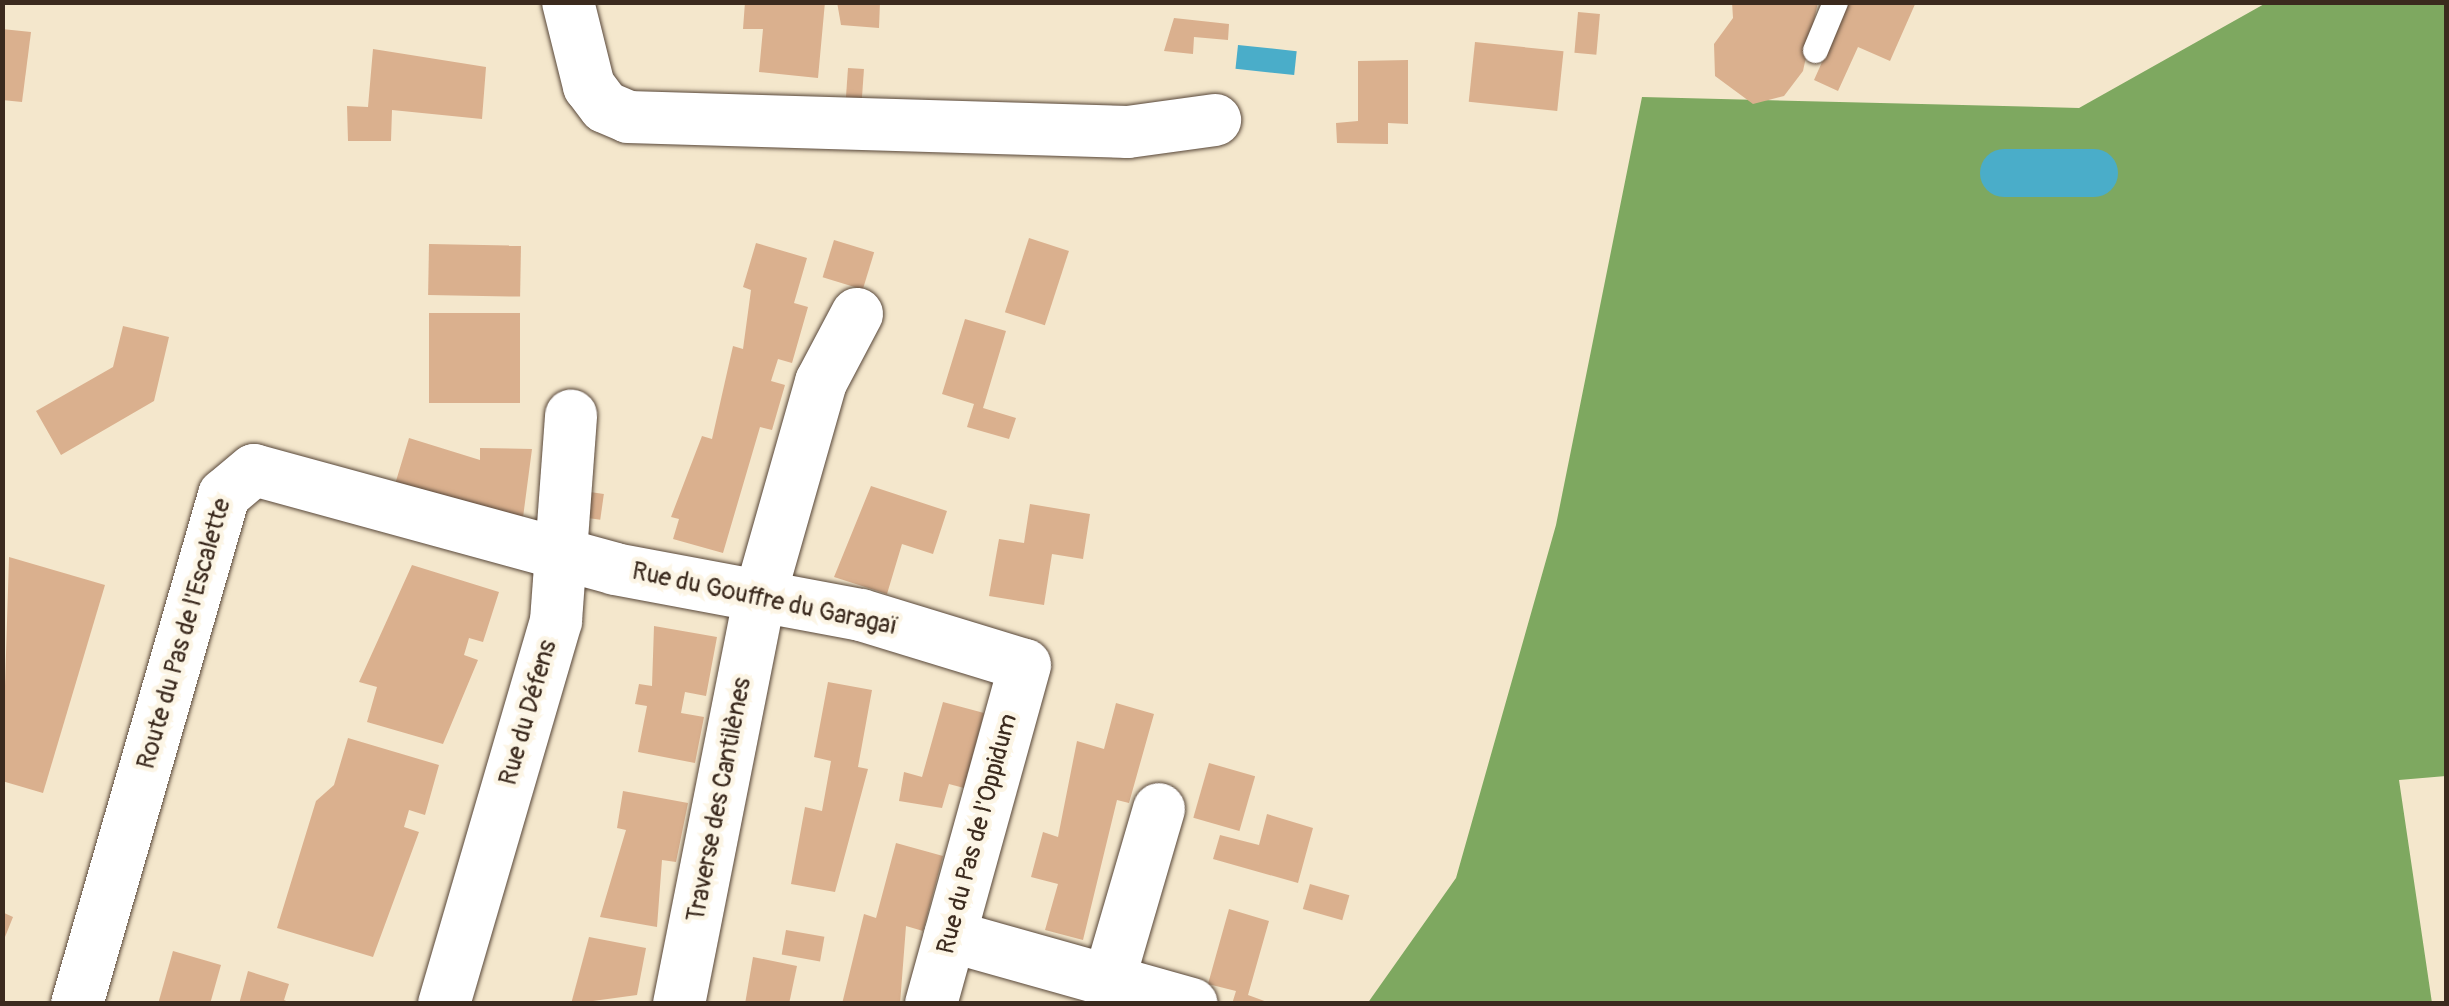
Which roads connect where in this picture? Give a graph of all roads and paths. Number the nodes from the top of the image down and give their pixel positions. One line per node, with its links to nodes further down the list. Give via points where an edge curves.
1 (568, 2): 4 (street, via 589,86 604,107 628,117 1128,132)
2 (1835, 2): 3 (lane)
3 (1815, 50)
4 (1214, 120)
5 (857, 314): 8 (street, Traverse des Cantilènes, via 821,382)
6 (571, 416): 7 (street, Rue du Défens)
7 (562, 553): 8 (street, Rue du Gouffre du Garagaï); 13 (street, Route du Pas de l'Escalette, via 268,470 240,473 224,495); 14 (street, Rue du Défens, via 556,621)
8 (760, 596): 9 (street, Rue du Gouffre du Garagaï); 15 (street, Traverse des Cantilènes)
9 (1025, 664): 11 (street, Rue du Pas de l'Oppidum)
10 (1159, 809): 12 (street)
11 (950, 936): 12 (street); 16 (street, Rue du Pas de l'Oppidum)
12 (1109, 980): 17 (street)
13 (77, 1004)
14 (444, 1004)
15 (679, 1004)
16 (931, 1004)
17 (1192, 1004)

